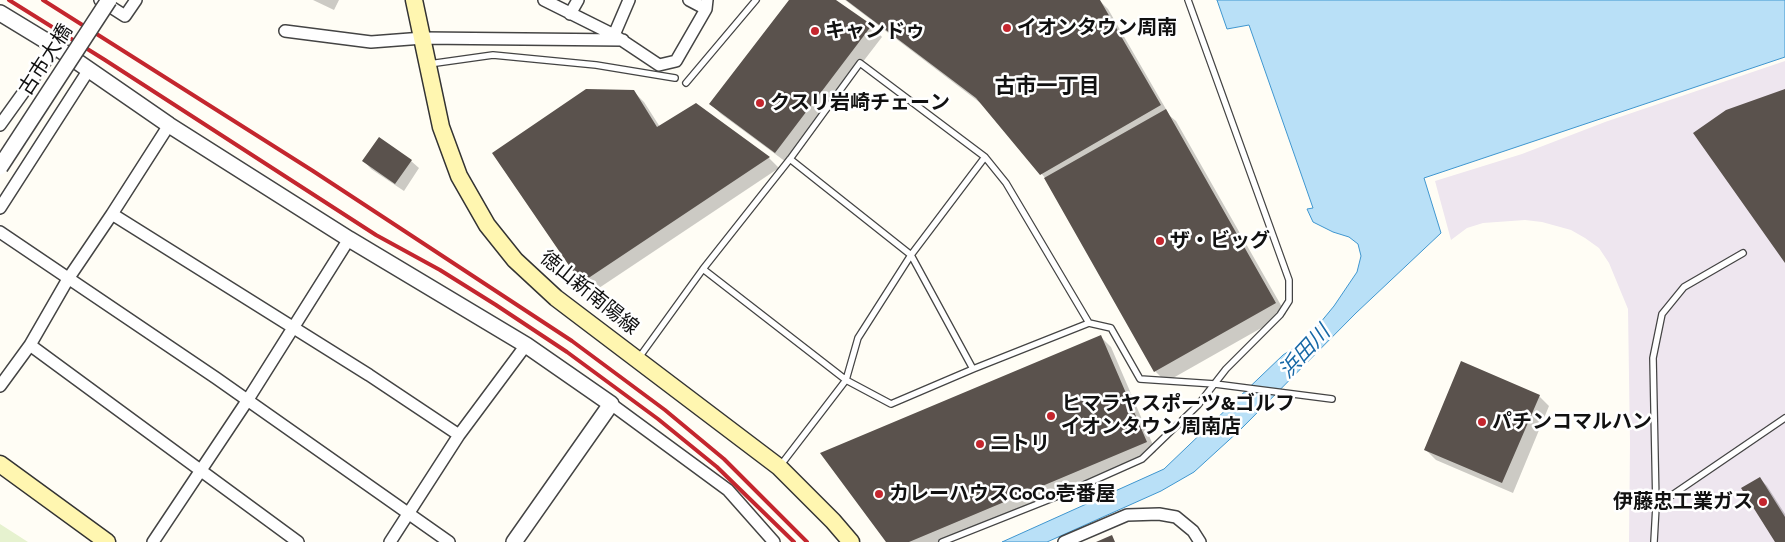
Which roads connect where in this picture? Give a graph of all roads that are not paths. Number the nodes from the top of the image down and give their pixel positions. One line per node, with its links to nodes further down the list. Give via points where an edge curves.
1 (100, 0): 3 (street, via 125,16)
2 (109, 0): 26 (street, 古市大橋, bridge)
3 (136, 0)
4 (414, 0): 15 (main road, 徳山新南陽線)
5 (544, 0): 13 (street)
6 (578, 0): 13 (street)
7 (629, 0): 16 (street)
8 (689, 0): 11 (street)
9 (756, 0): 21 (lane)
10 (1188, 0): 42 (lane, via 1289,280 1289,301 1280,315)
11 (706, 5): 16 (street, via 676,61 659,65)
12 (0, 12): 17 (street)
13 (570, 14): 16 (street)
14 (285, 31): 15 (street, via 370,42)
15 (423, 38): 16 (street); 18 (main road, 徳山新南陽線)
16 (618, 38)
17 (56, 47): 19 (street); 22 (street)
18 (428, 64): 20 (lane, via 492,55 596,65); 39 (main road, 徳山新南陽線, via 441,127 459,176 487,225 515,260 556,298)
19 (88, 70): 23 (street); 27 (street)
20 (675, 78)
21 (686, 82)
22 (0, 125)
23 (168, 125): 28 (street); 30 (street)
24 (985, 157): 25 (lane, via 860,63); 32 (lane); 35 (lane, via 1006,183)
25 (790, 159): 32 (lane); 33 (lane)
26 (0, 167)
27 (0, 208)
28 (112, 214): 34 (street); 36 (street)
29 (0, 232): 34 (street)
30 (349, 239): 36 (street); 38 (street)
31 (1743, 254): 52 (lane, via 1684,287 1662,314 1653,358)
32 (911, 255): 40 (lane); 41 (lane, via 858,338)
33 (703, 269): 39 (lane); 41 (lane)
34 (68, 279): 37 (street); 45 (street)
35 (1089, 323): 40 (lane); 42 (lane, via 1111,328 1140,379)
36 (293, 328): 45 (street); 48 (street)
37 (30, 345): 43 (street); 51 (street)
38 (526, 345): 46 (street); 48 (street)
39 (638, 359): 50 (main road, 徳山新南陽線)
40 (973, 369): 41 (lane, via 891,404)
41 (846, 380): 50 (lane)
42 (1215, 384): 44 (lane); 62 (lane, via 1142,459)
43 (0, 386)
44 (1332, 399)
45 (247, 401): 51 (street); 53 (street)
46 (610, 404): 59 (street); 60 (street, via 728,490)
47 (1785, 418): 52 (lane)
48 (460, 435): 53 (street)
49 (0, 464): 54 (main road)
50 (779, 467): 61 (main road, 徳山新南陽線)
51 (200, 471): 55 (street); 56 (street)
52 (1656, 506): 65 (lane)
53 (409, 512): 57 (street); 58 (street)
54 (107, 542)
55 (153, 542)
56 (298, 542)
57 (390, 542)
58 (449, 542)
59 (514, 542)
60 (774, 542)
61 (851, 542)
62 (942, 542)
63 (1064, 542): 64 (street, via 1128,515 1159,514 1176,517 1193,531)
64 (1200, 542)
65 (1654, 542)

